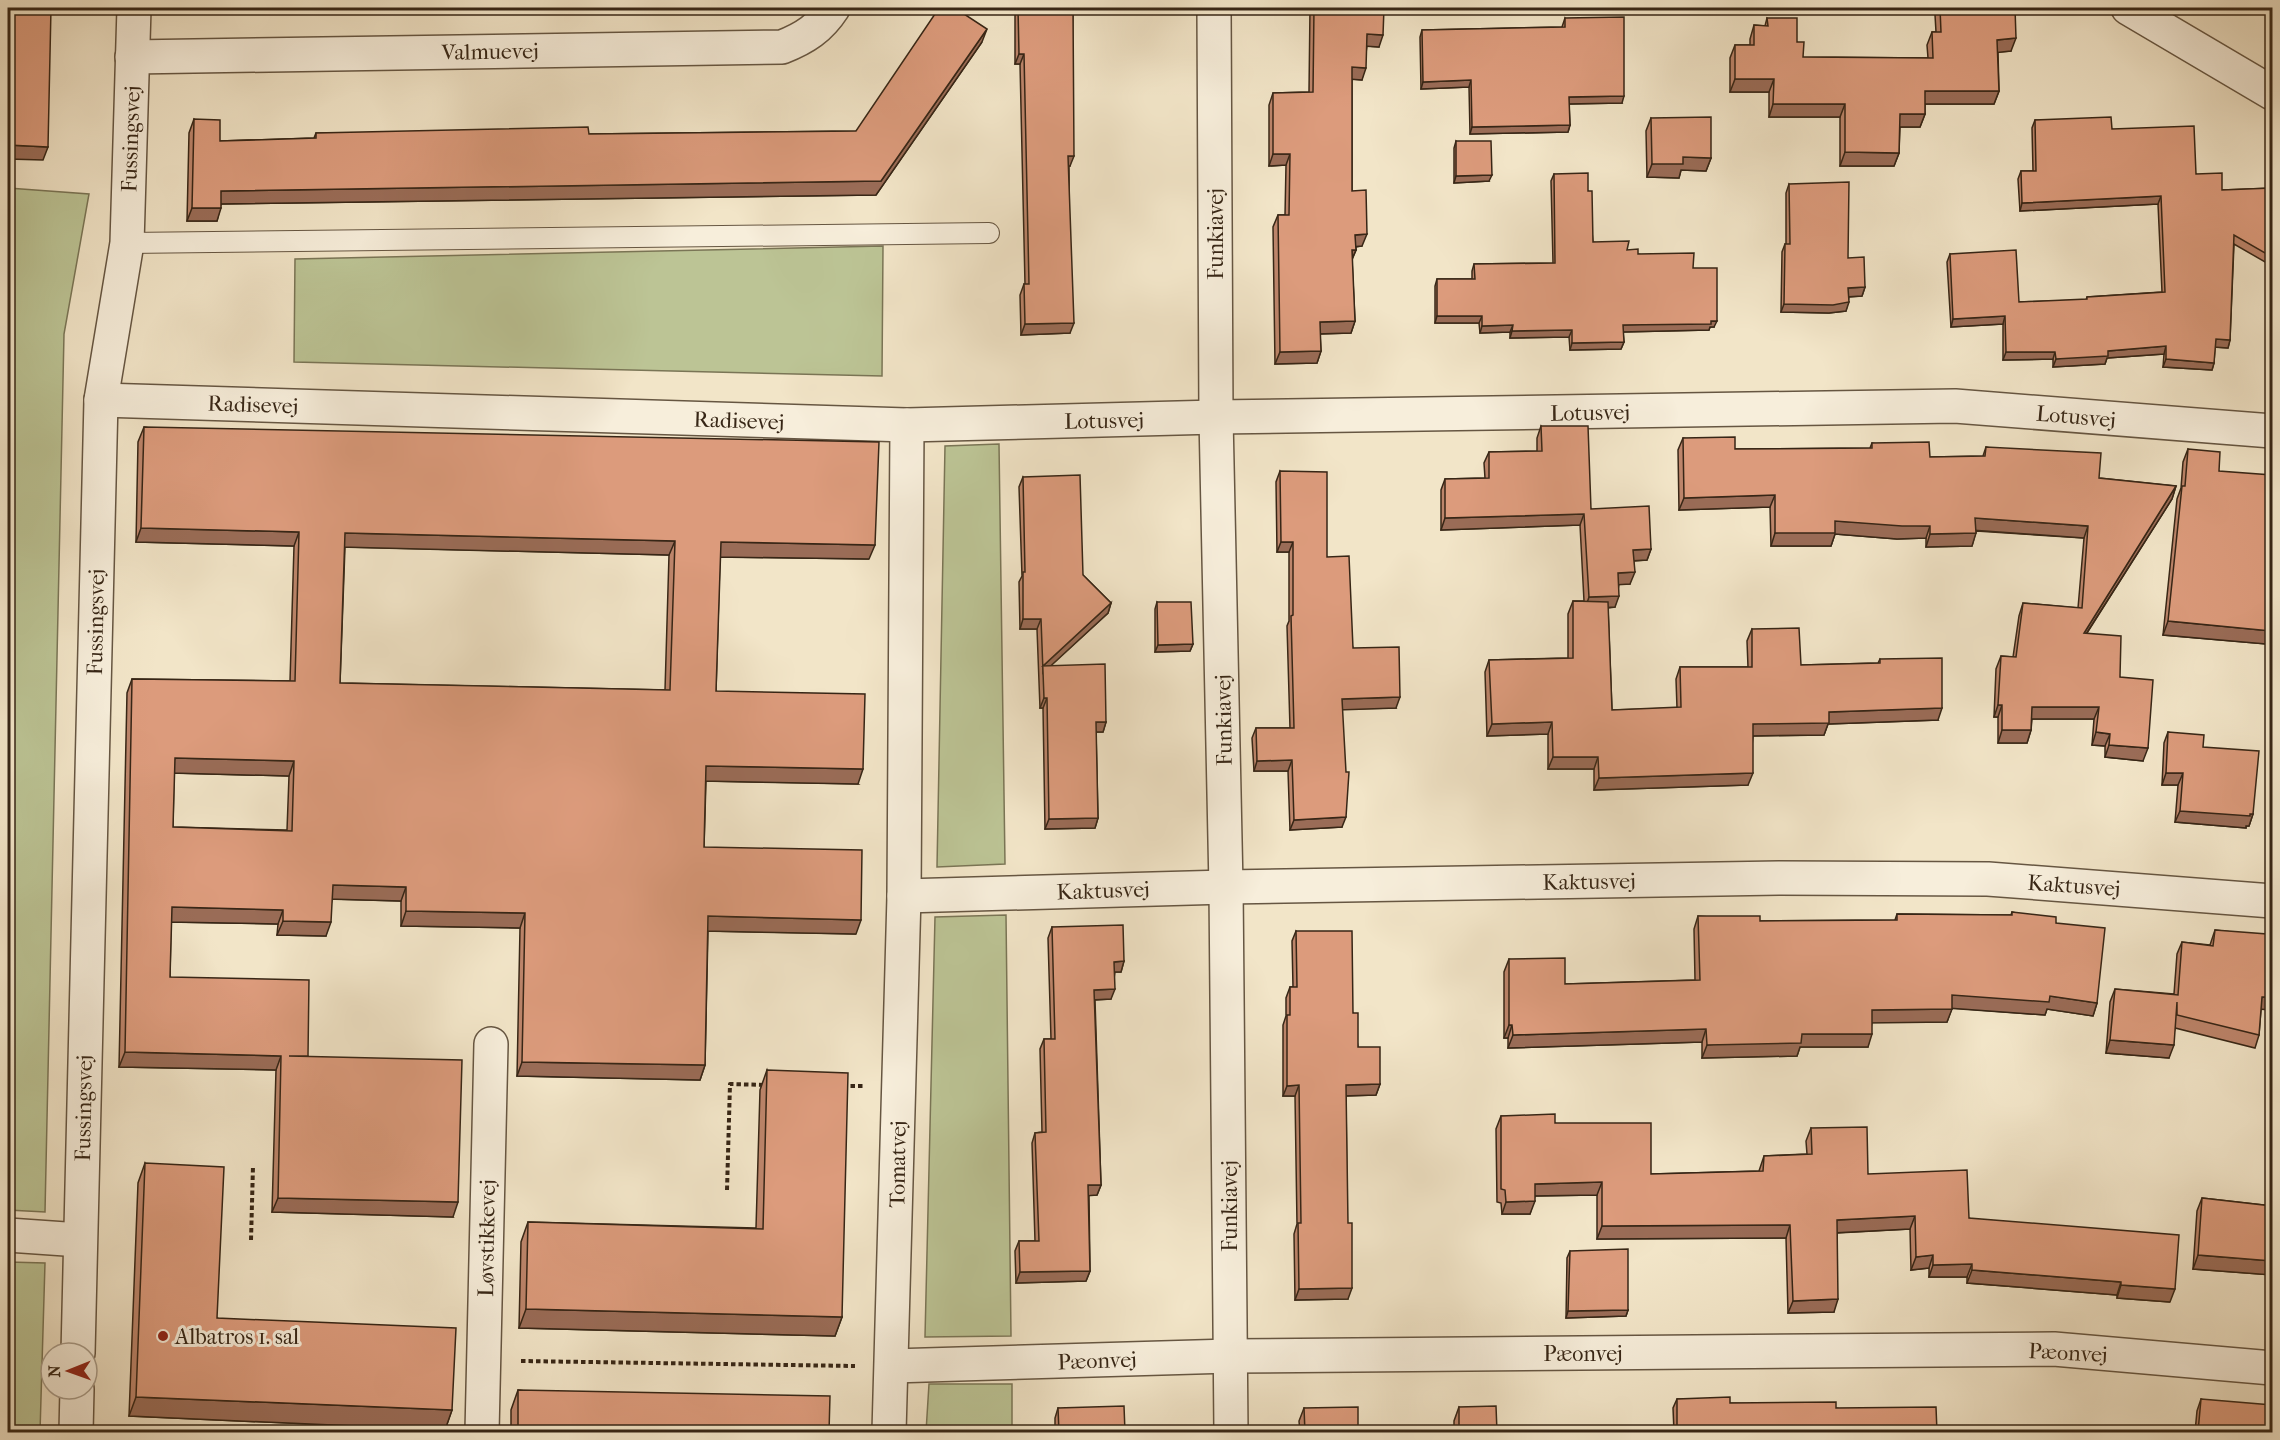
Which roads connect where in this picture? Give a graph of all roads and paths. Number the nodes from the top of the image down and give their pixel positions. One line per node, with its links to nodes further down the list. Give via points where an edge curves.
1 (134, 8): 5 (street, Fussingsvej)
2 (833, 8): 5 (street, Valmuevej, via 824,22 804,38 782,47)
3 (1214, 8): 10 (street, Funkiavej)
4 (2128, 8): 6 (street)
5 (132, 57): 8 (street, Fussingsvej)
6 (2272, 93)
7 (988, 233): 8 (lane)
8 (127, 243): 9 (street, Fussingsvej)
9 (101, 400): 11 (street, Radisevej); 23 (street, Fussingsvej)
10 (1216, 417): 11 (street, Lotusvej); 12 (street, Lotusvej, via 1955,406); 13 (street, Funkiavej)
11 (907, 425): 14 (street)
12 (2272, 431)
13 (1226, 887): 14 (street, Kaktusvej); 15 (street, Kaktusvej, via 1779,878 1988,879); 26 (street, Funkiavej)
14 (904, 896): 19 (street, Tomatvej)
15 (2272, 901)
16 (491, 1044): 27 (street, Løvstikkevej)
17 (775, 1085): 21 (path, via 730,1084)
18 (831, 1086): 19 (path)
19 (899, 1087): 28 (street, Tomatvej)
20 (253, 1166): 24 (path)
21 (727, 1190)
22 (8, 1235): 23 (street)
23 (80, 1240): 25 (street, Fussingsvej)
24 (251, 1240)
25 (78, 1341)
26 (1230, 1356): 28 (street, Pæonvej); 29 (street, Pæonvej, via 2054,1349); 34 (street, Funkiavej)
27 (484, 1360): 28 (path); 32 (street, Løvstikkevej)
28 (892, 1366): 33 (street, Tomatvej)
29 (2272, 1368)
30 (77, 1401): 31 (street)
31 (76, 1432)
32 (482, 1432)
33 (889, 1432)
34 (1231, 1432)

